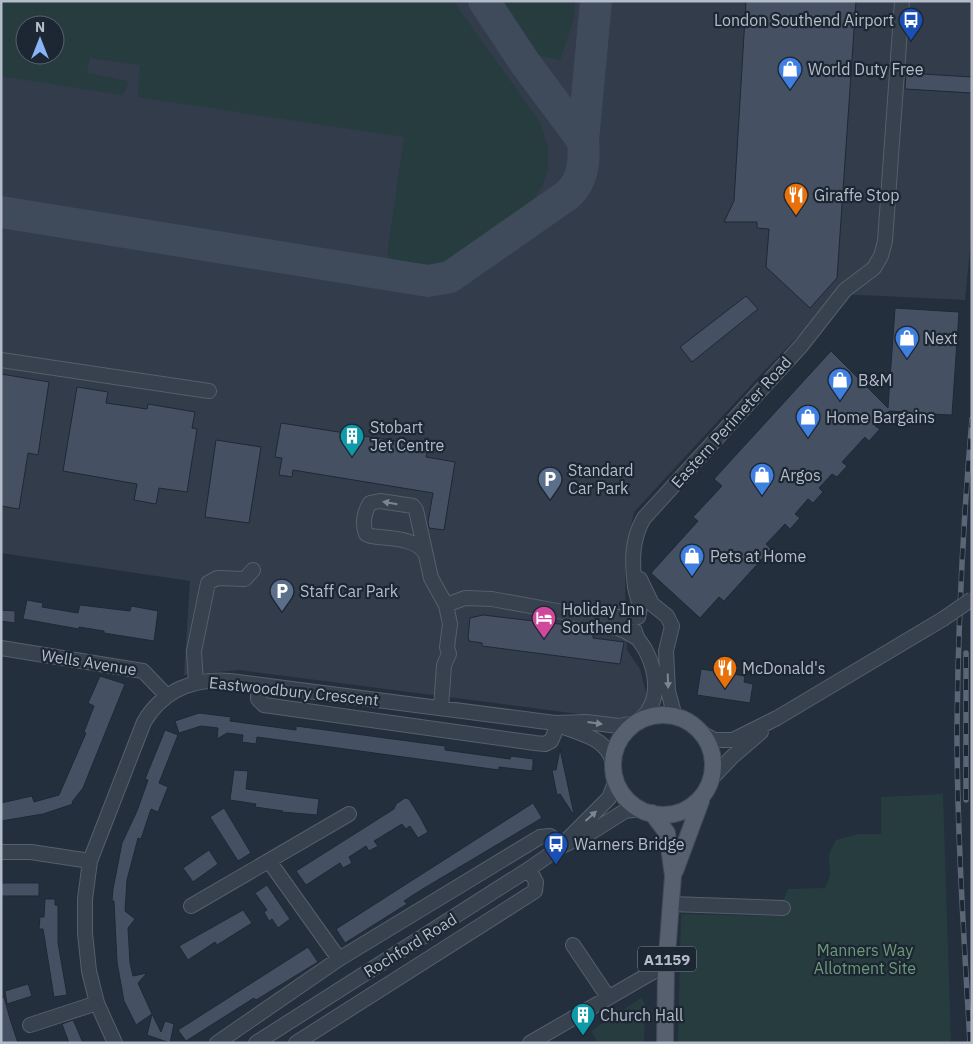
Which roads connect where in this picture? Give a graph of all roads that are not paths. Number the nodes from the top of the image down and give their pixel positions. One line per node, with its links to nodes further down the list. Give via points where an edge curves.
1 (902, 1): 5 (street, Eastern Perimeter Road, via 885,241 877,265 849,285 801,346 644,518 634,541)
2 (1, 360): 3 (street)
3 (209, 391)
4 (425, 553): 4 (street, one-way to 4, via 418,515 413,506 380,501 370,503 364,521 366,534 417,544); 9 (street, via 431,578)
5 (634, 567): 6 (street, Eastern Perimeter Road); 10 (street, Eastern Perimeter Road, via 652,604)
6 (636, 588): 11 (street, via 630,606); 12 (street, Eastern Perimeter Road, via 640,604)
7 (206, 594): 17 (street, via 194,651)
8 (972, 599): 21 (street, bridge)
9 (447, 610): 13 (street, via 476,597); 20 (street, via 449,654 444,665)
10 (662, 612): 12 (street, via 652,610); 14 (street, via 672,626)
11 (612, 616): 12 (street); 13 (street)
12 (638, 617): 15 (street, via 634,629)
13 (590, 618): 15 (street, via 626,631)
14 (670, 639): 15 (street, via 657,647 648,647); 22 (street, one-way to 22, via 666,651 669,700 674,713)
15 (638, 640): 23 (street, via 649,658 656,687 652,706)
16 (1, 648): 19 (street, Wells Avenue, via 143,671)
17 (196, 682): 18 (street, Eastwoodbury Crescent, via 218,680); 19 (street, Eastwoodbury Crescent)
18 (258, 684): 20 (street, Eastwoodbury Crescent); 24 (street, via 258,699 271,706 535,743 551,741)
19 (166, 696): 34 (street, Eastwoodbury Crescent, via 144,722)
20 (442, 701): 24 (street, Eastwoodbury Crescent)
21 (777, 718): 25 (street, via 726,741 714,740); 27 (street)
22 (681, 719): 23 (main road, via 665,715); 25 (main road)
23 (638, 721): 24 (street, Eastwoodbury Crescent, one-way to 23, via 618,726); 26 (main road, via 619,742)
24 (554, 723): 26 (street, Eastwoodbury Crescent, via 601,742)
25 (700, 732): 27 (main road, via 711,751)
26 (613, 763): 28 (main road)
27 (713, 777): 29 (main road, A1159)
28 (615, 783): 30 (main road, A1159, via 626,798); 32 (street, Rochford Road, one-way to 28, via 609,798)
29 (703, 796): 30 (main road, A1159, via 688,810 675,814); 37 (main road, A1159)
30 (646, 811): 32 (street, Rochford Road, via 625,811); 37 (main road, A1159, via 667,833)
31 (349, 814): 35 (street)
32 (562, 846): 36 (street, Rochford Road); 42 (street, via 550,836 540,837)
33 (1, 852): 34 (street)
34 (90, 861): 45 (street, Eastwoodbury Crescent, via 84,933)
35 (269, 861): 39 (street); 42 (street)
36 (530, 869): 49 (street, Rochford Road); 50 (street, via 536,882 535,891)
37 (674, 876): 38 (main road, A1159)
38 (672, 904): 40 (street); 43 (main road, A1159)
39 (191, 906)
40 (783, 908)
41 (573, 945): 44 (street)
42 (340, 959): 48 (street)
43 (666, 968): 44 (street, via 658,969); 52 (main road, A1159)
44 (608, 997): 51 (street)
45 (97, 1003): 46 (street); 47 (street, Eastwoodbury Crescent)
46 (30, 1025)
47 (115, 1043)
48 (217, 1043)
49 (256, 1043)
50 (296, 1043)
51 (530, 1043)
52 (665, 1043)

